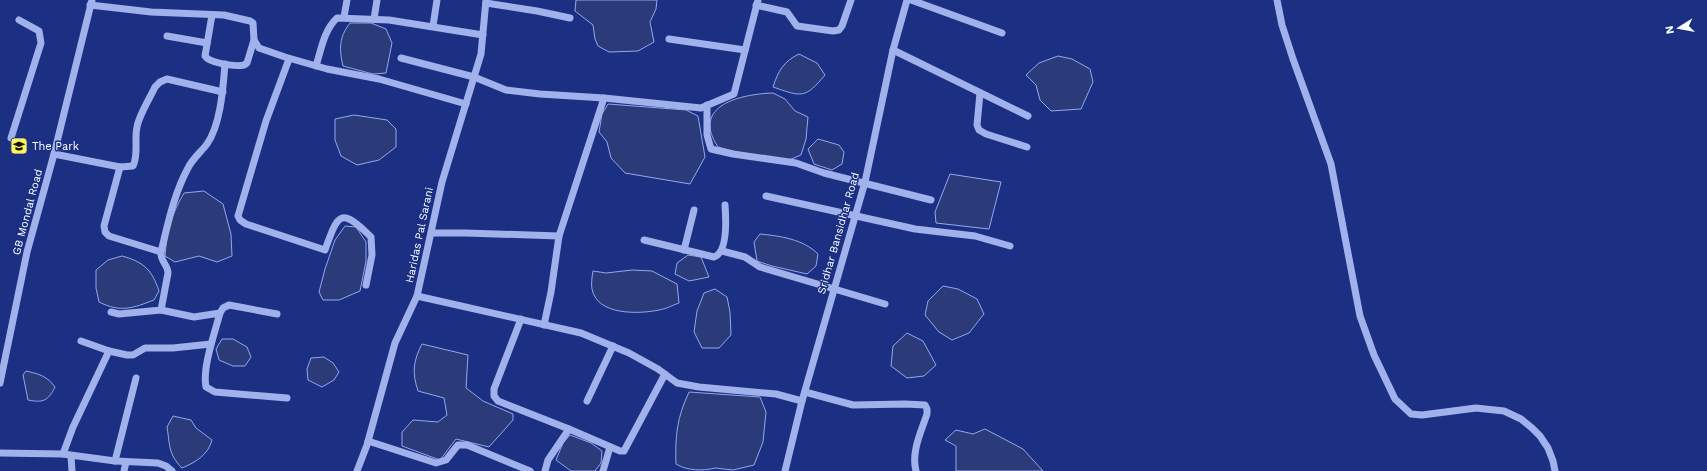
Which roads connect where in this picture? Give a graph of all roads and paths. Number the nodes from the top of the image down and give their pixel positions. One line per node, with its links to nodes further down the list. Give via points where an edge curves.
1 (347, 0): 12 (street)
2 (377, 0): 14 (street)
3 (437, 0): 16 (street)
4 (851, 0): 9 (street, via 842,26 839,30 833,31 796,26 787,12)
5 (907, 0): 24 (street, Sridhar Bansidhar Road)
6 (911, 0): 17 (street)
7 (1277, 0): 91 (street, via 1293,59 1331,164 1360,316 1374,355 1395,398 1411,414 1422,415 1476,408 1504,411 1521,419 1540,436 1551,455)
8 (486, 2): 13 (street); 18 (street, Haridas Pal Sarani)
9 (757, 2): 23 (street)
10 (91, 3): 11 (street, via 151,12); 38 (street, GB Mondal Road)
11 (212, 15): 21 (street, via 250,21 253,23); 22 (street)
12 (344, 17): 14 (street); 28 (street, via 332,22)
13 (570, 18)
14 (374, 19): 16 (street)
15 (19, 20): 36 (street, via 39,31 41,44)
16 (433, 26): 18 (street)
17 (1002, 33)
18 (483, 35): 29 (street, Haridas Pal Sarani, via 481,54)
19 (166, 36): 22 (street)
20 (669, 39): 23 (street)
21 (254, 40): 25 (street, via 259,48); 27 (street, via 247,63 240,66)
22 (207, 43): 27 (street, via 206,58)
23 (745, 50): 34 (street, via 734,94)
24 (893, 50): 31 (street); 40 (street, Sridhar Bansidhar Road)
25 (289, 58): 28 (street); 53 (street, via 266,121 238,216 246,224 325,250 335,222 346,217 371,237 372,255)
26 (401, 58): 29 (street)
27 (225, 64): 30 (street)
28 (316, 66): 33 (street, via 379,79)
29 (474, 77): 32 (street, via 506,90); 33 (street, Haridas Pal Sarani)
30 (223, 92): 39 (street, via 167,79 160,82 155,87 137,125 137,158 133,166); 52 (street, via 212,132 188,168 171,210)
31 (980, 93): 35 (street); 37 (street, via 977,125 979,130)
32 (604, 98): 34 (street, via 702,108); 47 (street)
33 (466, 104): 46 (street, Haridas Pal Sarani, via 442,182)
34 (707, 105): 40 (street, via 707,135 711,149 796,163 824,173)
35 (1028, 116)
36 (11, 138)
37 (1027, 147)
38 (54, 154): 39 (street); 69 (street, GB Mondal Road, via 27,252)
39 (120, 167): 52 (street, via 104,226 105,232 109,236)
40 (865, 182): 42 (street); 45 (street, Sridhar Bansidhar Road)
41 (766, 196): 45 (street)
42 (931, 200)
43 (725, 205): 51 (street, via 726,226)
44 (694, 210): 50 (street)
45 (856, 215): 49 (street, via 915,229 974,236); 54 (street, Sridhar Bansidhar Road)
46 (431, 233): 47 (street); 55 (street, Haridas Pal Sarani)
47 (559, 236): 62 (street)
48 (644, 240): 50 (street)
49 (1010, 246)
50 (684, 250): 51 (street, via 714,257)
51 (722, 251): 54 (street, via 746,258 760,267)
52 (161, 252): 57 (street, via 162,261 168,268)
53 (366, 285)
54 (833, 290): 56 (street); 70 (street, Sridhar Bansidhar Road)
55 (417, 296): 61 (street); 75 (street, Haridas Pal Sarani, via 395,343)
56 (885, 304)
57 (161, 310): 58 (street, via 119,314); 59 (street, via 194,316)
58 (111, 312)
59 (220, 313): 60 (street, via 229,305); 64 (street)
60 (277, 314)
61 (521, 319): 62 (street); 74 (street, via 494,389 494,396 498,401)
62 (544, 325): 65 (street, via 581,333)
63 (81, 341): 66 (street)
64 (211, 344): 66 (street, via 145,348 133,355); 71 (street, via 204,380 206,387 215,392)
65 (613, 346): 67 (street); 72 (street)
66 (109, 351): 78 (street)
67 (665, 374): 73 (street, via 677,383 699,388 776,394); 76 (street, via 624,451)
68 (136, 378): 80 (street)
69 (0, 383)
70 (805, 392): 73 (street, Sridhar Bansidhar Road); 90 (street, via 853,406 925,405 927,414 915,452)
71 (287, 398)
72 (587, 401)
73 (802, 401): 89 (street, Sridhar Bansidhar Road)
74 (569, 429): 76 (street); 87 (street, via 548,460)
75 (368, 441): 85 (street, Haridas Pal Sarani); 86 (street, via 436,463 446,460 458,445 467,444)
76 (610, 447): 88 (street)
77 (0, 453): 78 (street)
78 (63, 454): 79 (street)
79 (71, 456): 80 (street); 82 (street)
80 (116, 461): 81 (street)
81 (126, 462): 83 (street); 84 (street, via 158,463)
82 (72, 471)
83 (124, 471)
84 (172, 471)
85 (357, 471)
86 (530, 471)
87 (545, 471)
88 (603, 471)
89 (785, 471)
90 (916, 471)
91 (1555, 471)

